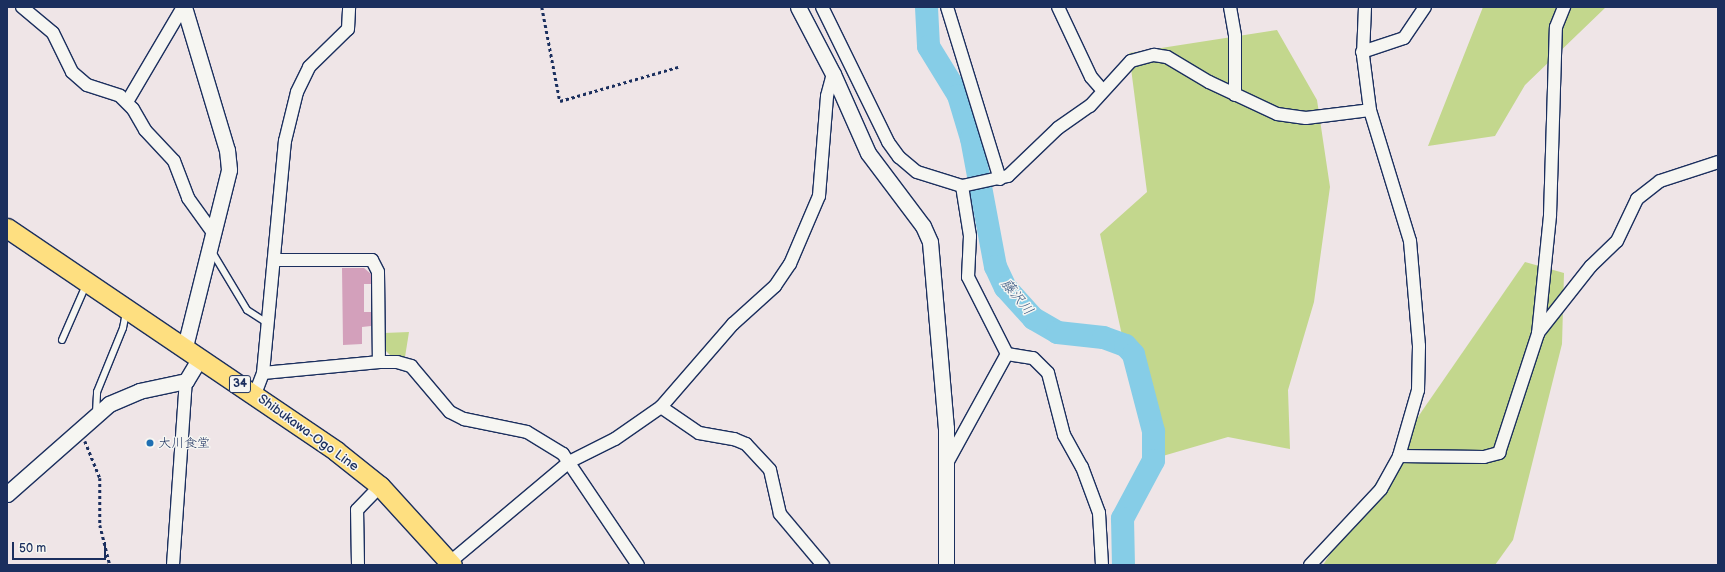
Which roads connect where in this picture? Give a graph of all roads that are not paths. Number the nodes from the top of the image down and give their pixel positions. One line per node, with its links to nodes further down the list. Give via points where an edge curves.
1 (22, 7): 16 (street, via 53,33 72,72 87,85 120,96)
2 (184, 7): 16 (street); 22 (street, via 229,160 227,181)
3 (349, 7): 24 (street, via 348,29 309,67 297,92 285,141)
4 (798, 7): 13 (street)
5 (822, 7): 20 (street, via 888,142 899,157 917,172)
6 (947, 7): 19 (street)
7 (1058, 7): 14 (street, via 1091,77)
8 (1230, 7): 15 (street, via 1235,36)
9 (1365, 7): 12 (street)
10 (1425, 7): 12 (street, via 1404,38)
11 (1564, 7): 28 (street, via 1556,27 1550,215)
12 (1362, 52): 17 (street)
13 (834, 74): 37 (street, via 827,96 819,196 790,264 775,286 733,324); 41 (street, via 868,153 923,226 930,242)
14 (1103, 91): 15 (street, via 1131,60 1154,55 1168,56); 19 (street, via 1090,106 1058,128 1008,176)
15 (1235, 95): 17 (street, via 1259,107 1306,118)
16 (127, 102): 22 (street, via 145,130 174,161 188,198)
17 (1370, 110): 39 (street, via 1410,241 1414,282 1419,346 1418,390)
18 (1718, 162): 28 (street, via 1660,181 1637,199 1617,242 1591,266)
19 (997, 180): 20 (street)
20 (964, 186): 31 (street, via 970,236 968,277)
21 (7, 228): 25 (main road, Shibukawa-Ogo Line / 34)
22 (214, 234): 23 (street)
23 (211, 250): 27 (lane, via 247,310); 30 (street)
24 (274, 260): 27 (street); 33 (street, via 372,260 378,272)
25 (87, 282): 26 (main road, Shibukawa-Ogo Line / 34); 29 (lane)
26 (126, 308): 30 (main road, Shibukawa-Ogo Line / 34); 38 (lane, via 123,328 97,392)
27 (267, 323): 34 (street)
28 (1538, 334): 39 (street, via 1499,453 1484,457)
29 (62, 340)
30 (185, 347): 32 (main road, Shibukawa-Ogo Line / 34)
31 (1007, 354): 41 (street); 50 (street, via 1028,355 1042,364 1048,373 1064,435 1082,467 1099,513)
32 (200, 358): 35 (street); 36 (main road, Shibukawa-Ogo Line / 34)
33 (379, 362): 34 (street); 40 (street, via 397,362 411,366 450,412 464,419 526,432 558,450)
34 (263, 373): 36 (street)
35 (186, 381): 38 (street, via 129,394); 45 (street)
36 (255, 394): 42 (main road, Shibukawa-Ogo Line / 34)
37 (661, 407): 40 (street, via 615,439); 48 (street, via 699,433 734,439 746,444 770,470 780,514)
38 (96, 415): 43 (street)
39 (1399, 456): 51 (street, via 1381,489)
40 (569, 462): 44 (street); 47 (street)
41 (947, 463): 49 (street)
42 (380, 486): 44 (main road, Shibukawa-Ogo Line / 34); 46 (street, via 357,510)
43 (7, 494)
44 (451, 564)
45 (173, 565)
46 (358, 565)
47 (638, 565)
48 (823, 565)
49 (946, 565)
50 (1102, 565)
51 (1310, 565)

